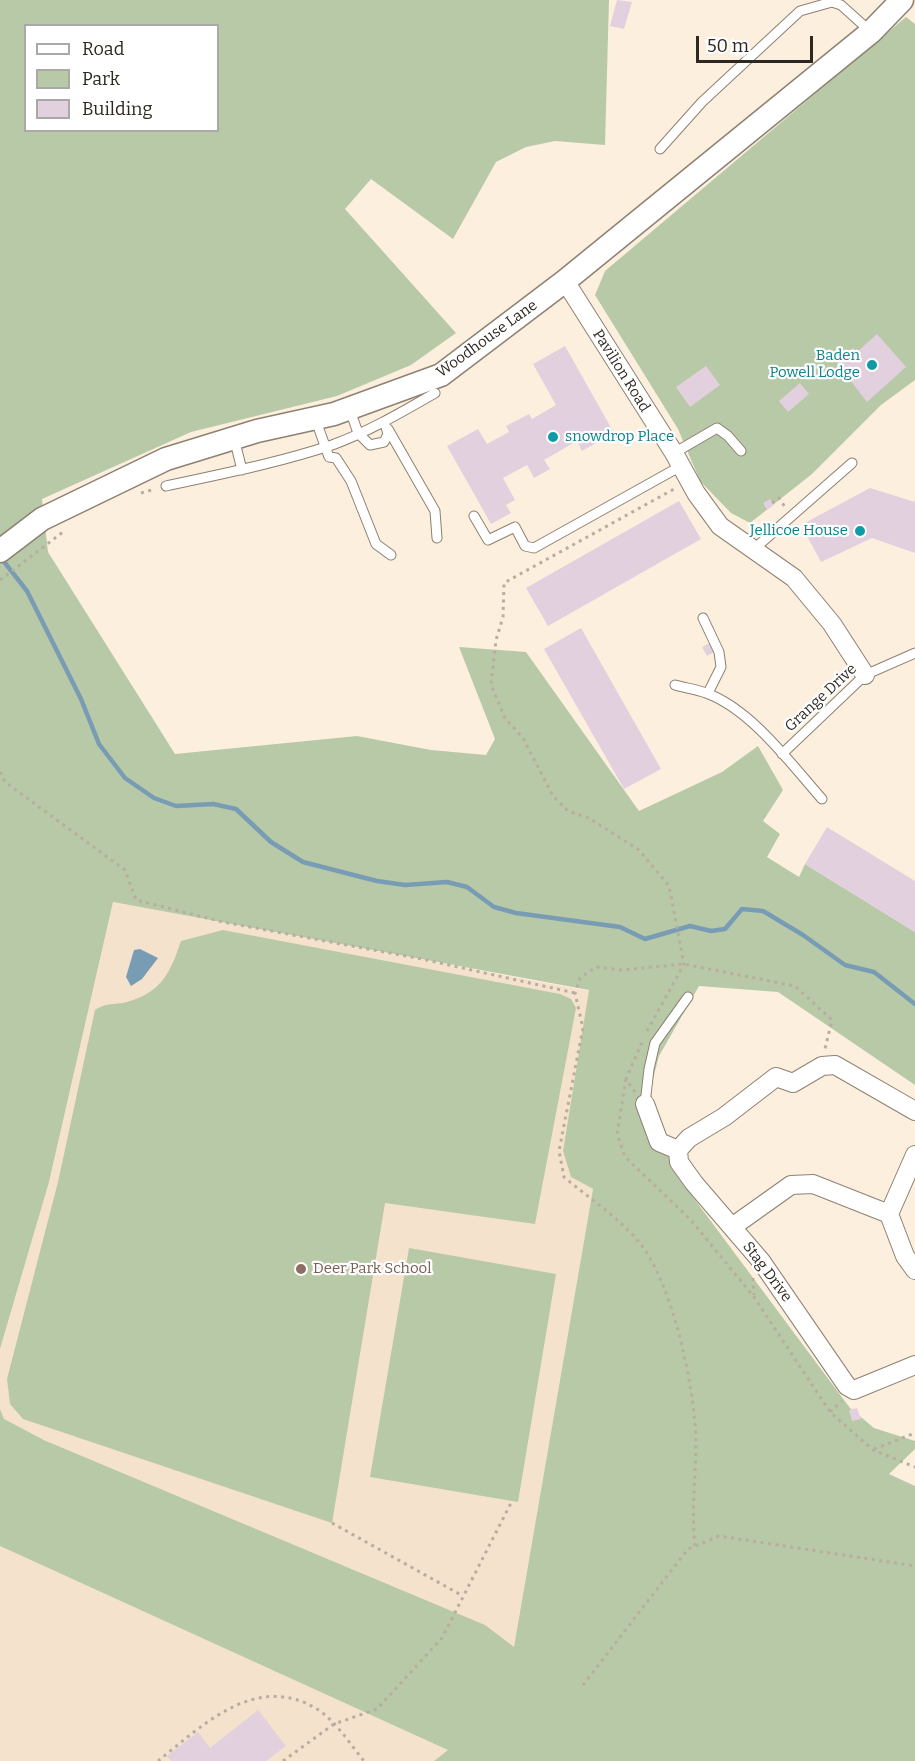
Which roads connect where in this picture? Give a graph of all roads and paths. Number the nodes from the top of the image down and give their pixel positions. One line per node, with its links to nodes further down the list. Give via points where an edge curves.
1 (902, 0): 2 (street, Woodhouse Lane)
2 (870, 32): 3 (lane, via 841,5 832,2 800,11 702,102); 4 (street, Woodhouse Lane)
3 (660, 148)
4 (565, 281): 6 (street, Woodhouse Lane, via 441,375); 14 (street, Pavilion Road)
5 (435, 393): 8 (lane)
6 (350, 408): 7 (street, Woodhouse Lane); 9 (lane)
7 (315, 418): 10 (street, Woodhouse Lane); 11 (lane)
8 (385, 426): 9 (lane); 9 (lane, via 384,442 376,446 366,443); 20 (lane, via 435,511)
9 (358, 434): 11 (lane)
10 (234, 438): 15 (lane); 21 (street, Woodhouse Lane, via 166,459 42,519)
11 (325, 447): 15 (lane); 23 (lane, via 351,481 376,544)
12 (741, 451): 14 (lane, via 717,428)
13 (852, 463): 22 (lane)
14 (681, 467): 19 (lane, via 534,548 525,546 515,527 489,540); 22 (street, Pavilion Road, via 720,526); 34 (path, via 504,583 503,617 491,685 553,796 568,811 589,818 639,850 669,886)
15 (242, 470): 16 (lane)
16 (166, 486)
17 (772, 503): 18 (path, via 779,498)
18 (786, 507)
19 (474, 516)
20 (438, 538)
21 (3, 548)
22 (754, 549): 28 (street, Pavilion Road, via 794,578 832,624)
23 (391, 555)
24 (23, 560): 25 (path)
25 (0, 580)
26 (703, 618): 30 (lane, via 719,652 721,668)
27 (915, 652): 28 (lane, Grange Drive)
28 (865, 675): 31 (lane, Grange Drive)
29 (675, 685): 30 (lane)
30 (708, 693): 31 (lane, via 743,715)
31 (782, 754): 33 (lane)
32 (0, 772): 35 (path, via 6,782 125,870 136,900 223,922 422,959)
33 (822, 799)
34 (684, 964): 35 (path, via 621,970 596,967 580,978); 37 (path, via 795,986 832,1020)
35 (575, 993): 52 (path, via 583,1028 559,1151 564,1177 612,1213 641,1245 677,1327 696,1440)
36 (688, 997): 39 (lane, via 655,1043)
37 (822, 1066): 40 (street, via 835,1065); 41 (street, via 793,1083 776,1077 689,1138)
38 (626, 1079): 48 (path, via 616,1134 626,1157 690,1219 754,1297 830,1412)
39 (645, 1104): 41 (street, via 659,1142)
40 (915, 1112)
41 (678, 1150): 44 (street, Stag Drive, via 680,1162 693,1183)
42 (915, 1155): 43 (street)
43 (890, 1214): 44 (street, via 813,1184 791,1185); 45 (street, via 904,1256)
44 (732, 1227): 46 (street, Stag Drive, via 773,1278 847,1386 854,1390)
45 (915, 1270)
46 (915, 1365)
47 (915, 1433): 48 (path)
48 (873, 1450): 49 (path)
49 (915, 1467)
50 (512, 1501): 54 (path)
51 (332, 1523): 54 (path)
52 (695, 1546): 53 (path, via 719,1536); 55 (path)
53 (915, 1566)
54 (464, 1596): 56 (path, via 442,1638 377,1709)
55 (583, 1685)
56 (334, 1724): 57 (path, via 318,1710 271,1695 216,1714); 58 (path); 59 (path)
57 (158, 1761)
58 (283, 1761)
59 (364, 1761)

